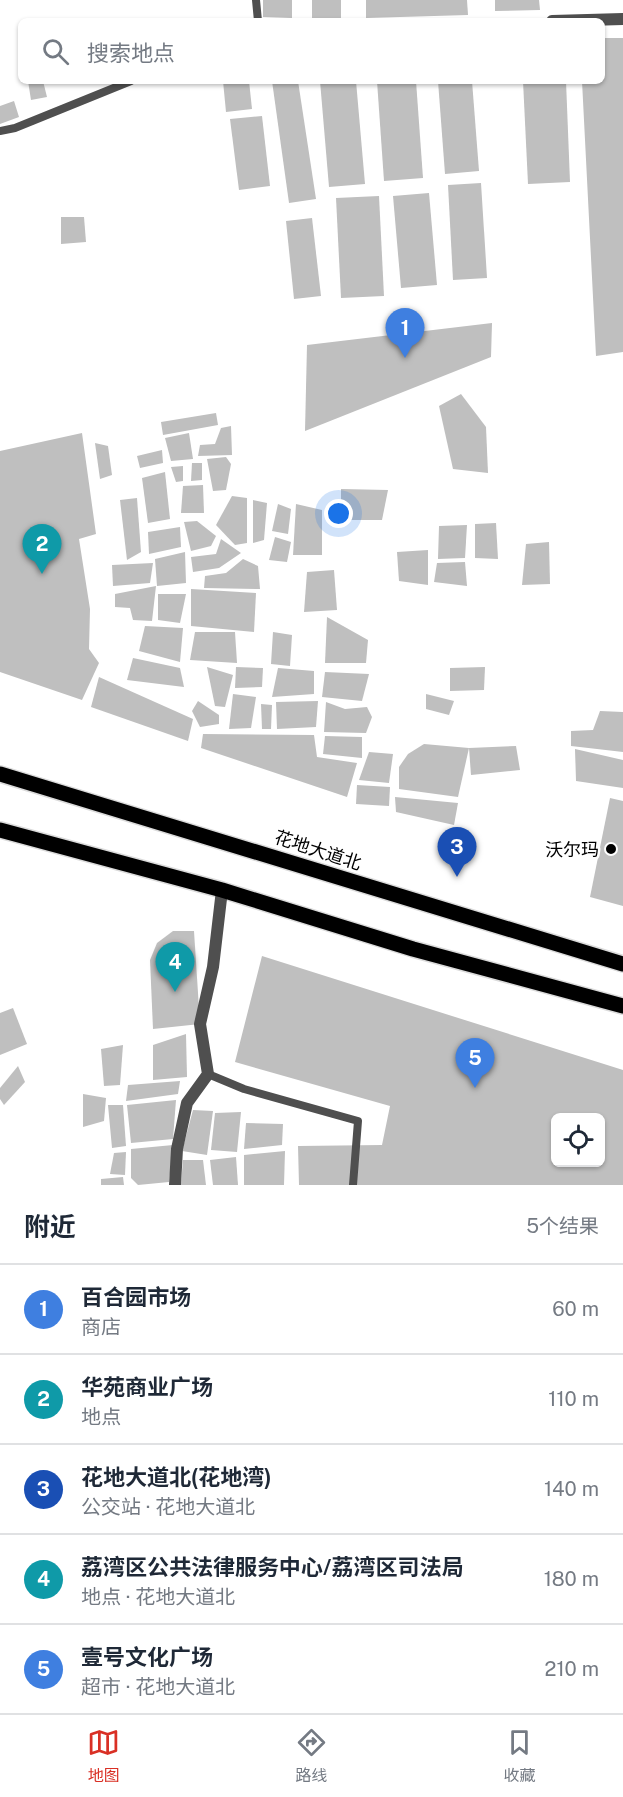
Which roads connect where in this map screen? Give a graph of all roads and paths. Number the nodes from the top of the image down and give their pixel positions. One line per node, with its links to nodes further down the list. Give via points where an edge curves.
1 (256, 0): 2 (lane)
2 (258, 18)
3 (623, 19): 4 (street)
4 (605, 20)
5 (124, 84): 6 (lane)
6 (0, 131)
7 (0, 774): 10 (main road, 花地大道北)
8 (0, 830): 9 (main road)
9 (222, 890): 11 (main road, via 413,950); 12 (street, via 213,967 200,1024)
10 (623, 964)
11 (623, 1006)
12 (208, 1074): 13 (street, via 187,1103 177,1149); 14 (lane, via 244,1089 358,1121)
13 (175, 1185)
14 (353, 1185)

